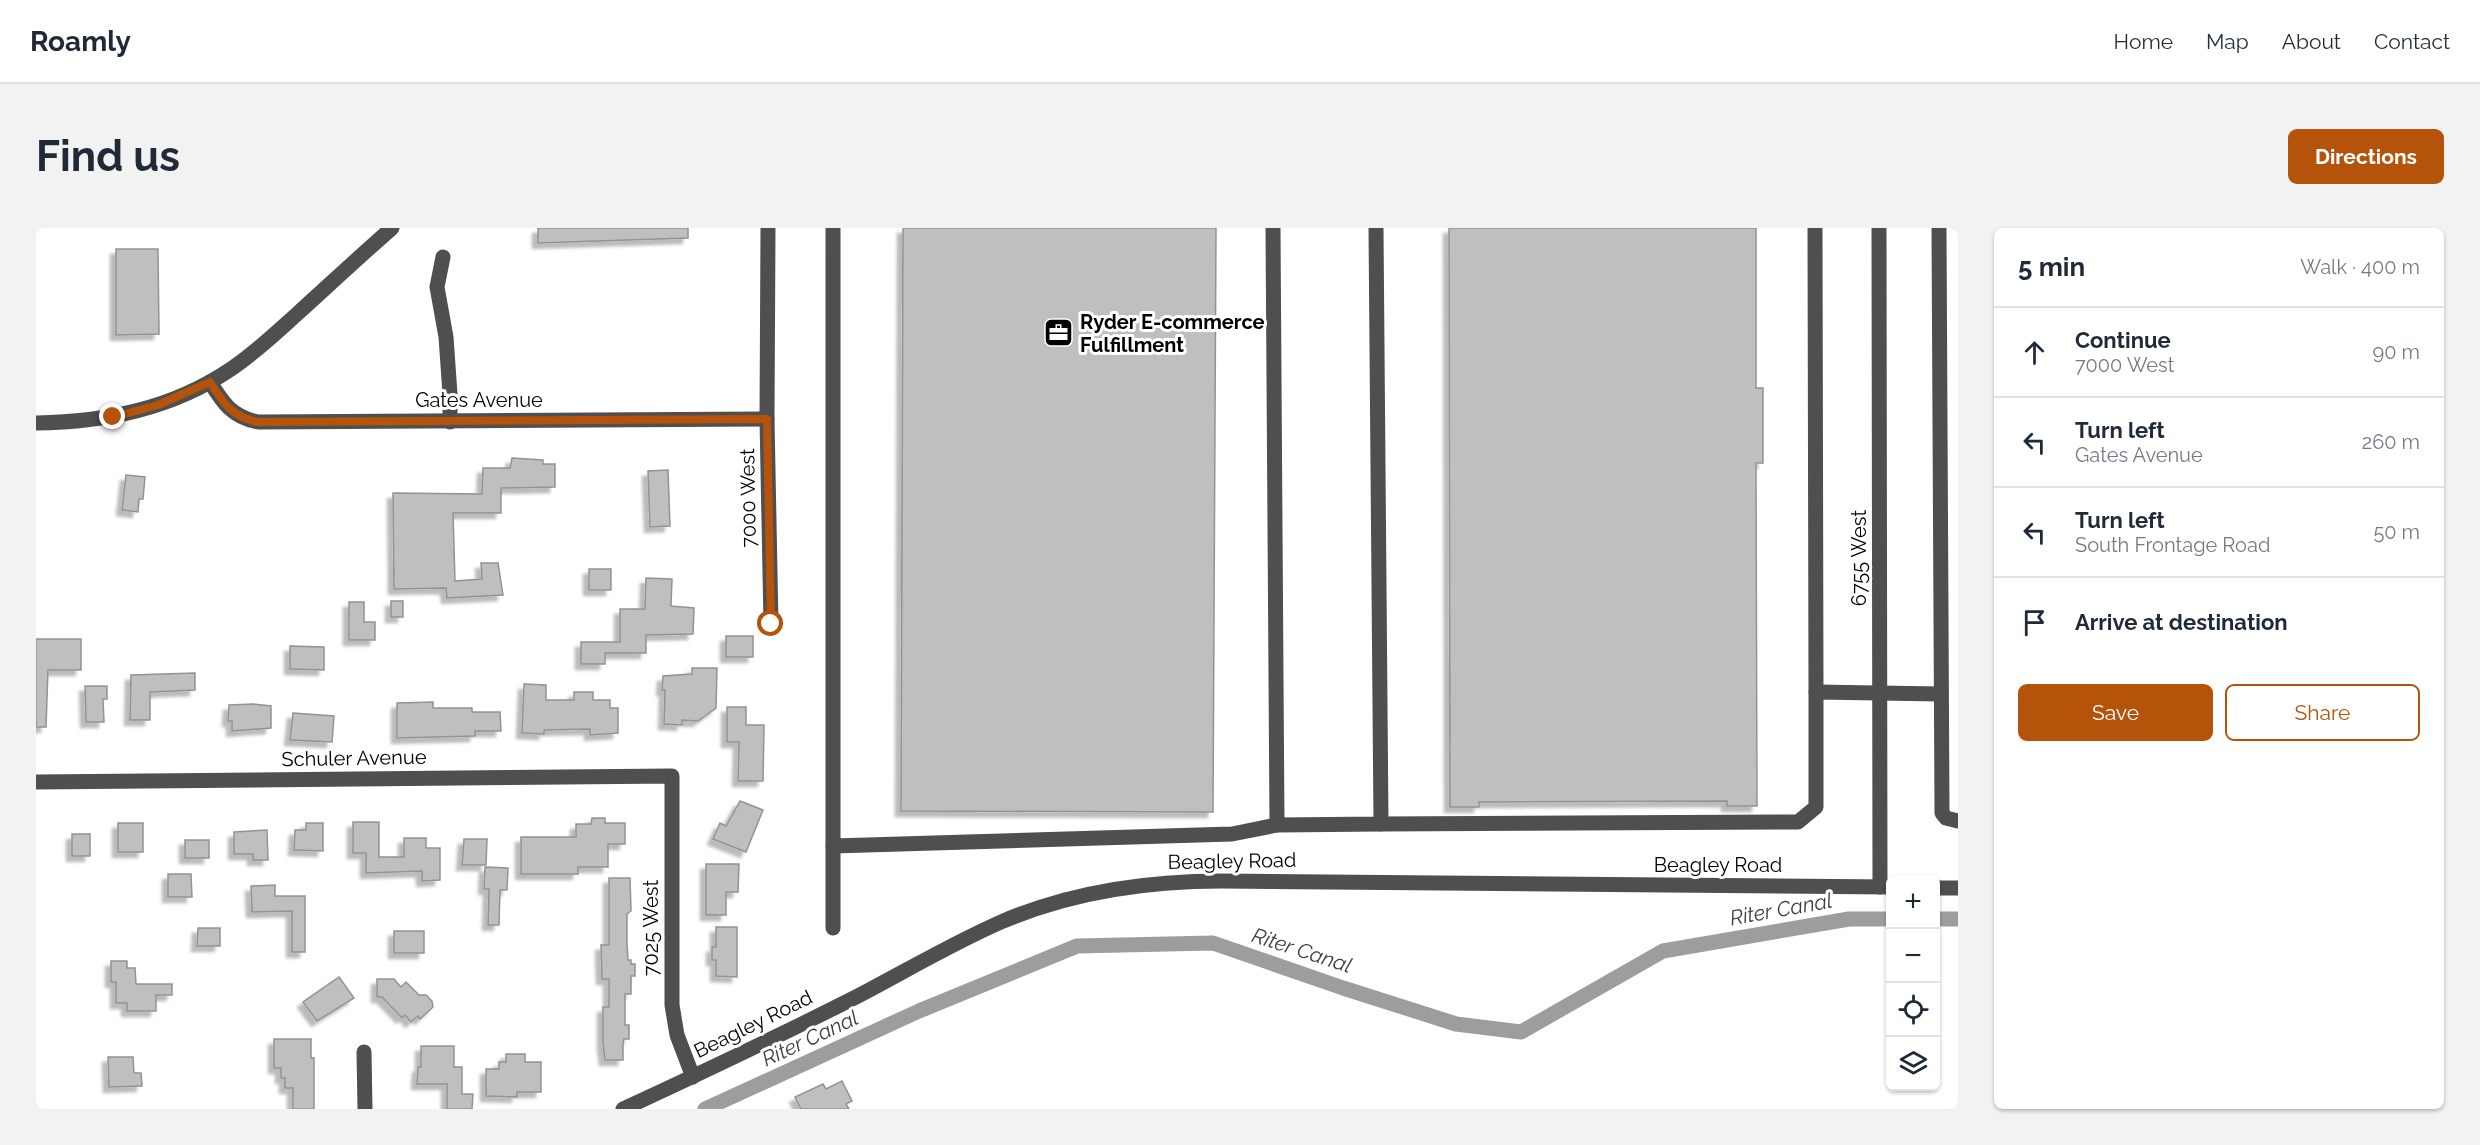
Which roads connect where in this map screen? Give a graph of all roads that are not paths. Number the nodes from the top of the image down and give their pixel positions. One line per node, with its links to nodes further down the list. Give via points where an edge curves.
1 (392, 228): 10 (street, via 253,354)
2 (768, 228): 11 (street, 7000 West)
3 (833, 228): 23 (street)
4 (1273, 228): 22 (street)
5 (1376, 228): 21 (street)
6 (1815, 228): 15 (street)
7 (1880, 228): 16 (street, 6755 West)
8 (1939, 228): 17 (street)
9 (443, 257): 12 (street, via 437,287 446,337)
10 (210, 382): 12 (street, Gates Avenue, via 229,410 258,422); 13 (street, via 135,412 90,421)
11 (767, 419): 12 (street, Gates Avenue); 14 (street, 7000 West)
12 (450, 422)
13 (36, 423)
14 (771, 624)
15 (1816, 692): 16 (street); 21 (street, via 1816,807 1798,822)
16 (1880, 692): 17 (street); 24 (street, 6755 West)
17 (1941, 694): 20 (street, via 1942,813)
18 (672, 776): 19 (street, Schuler Avenue); 29 (street, 7025 West, via 672,1005 677,1035)
19 (36, 782)
20 (1958, 821)
21 (1381, 824): 22 (street)
22 (1277, 825): 23 (street, via 1232,834)
23 (833, 846): 27 (street)
24 (1885, 887): 29 (street, Beagley Road, via 1222,880 1117,889 1044,906 982,930)
25 (1940, 888): 26 (street)
26 (1958, 888)
27 (833, 928)
28 (364, 1052): 30 (street)
29 (693, 1077): 31 (street, Beagley Road)
30 (365, 1109)
31 (623, 1109)

